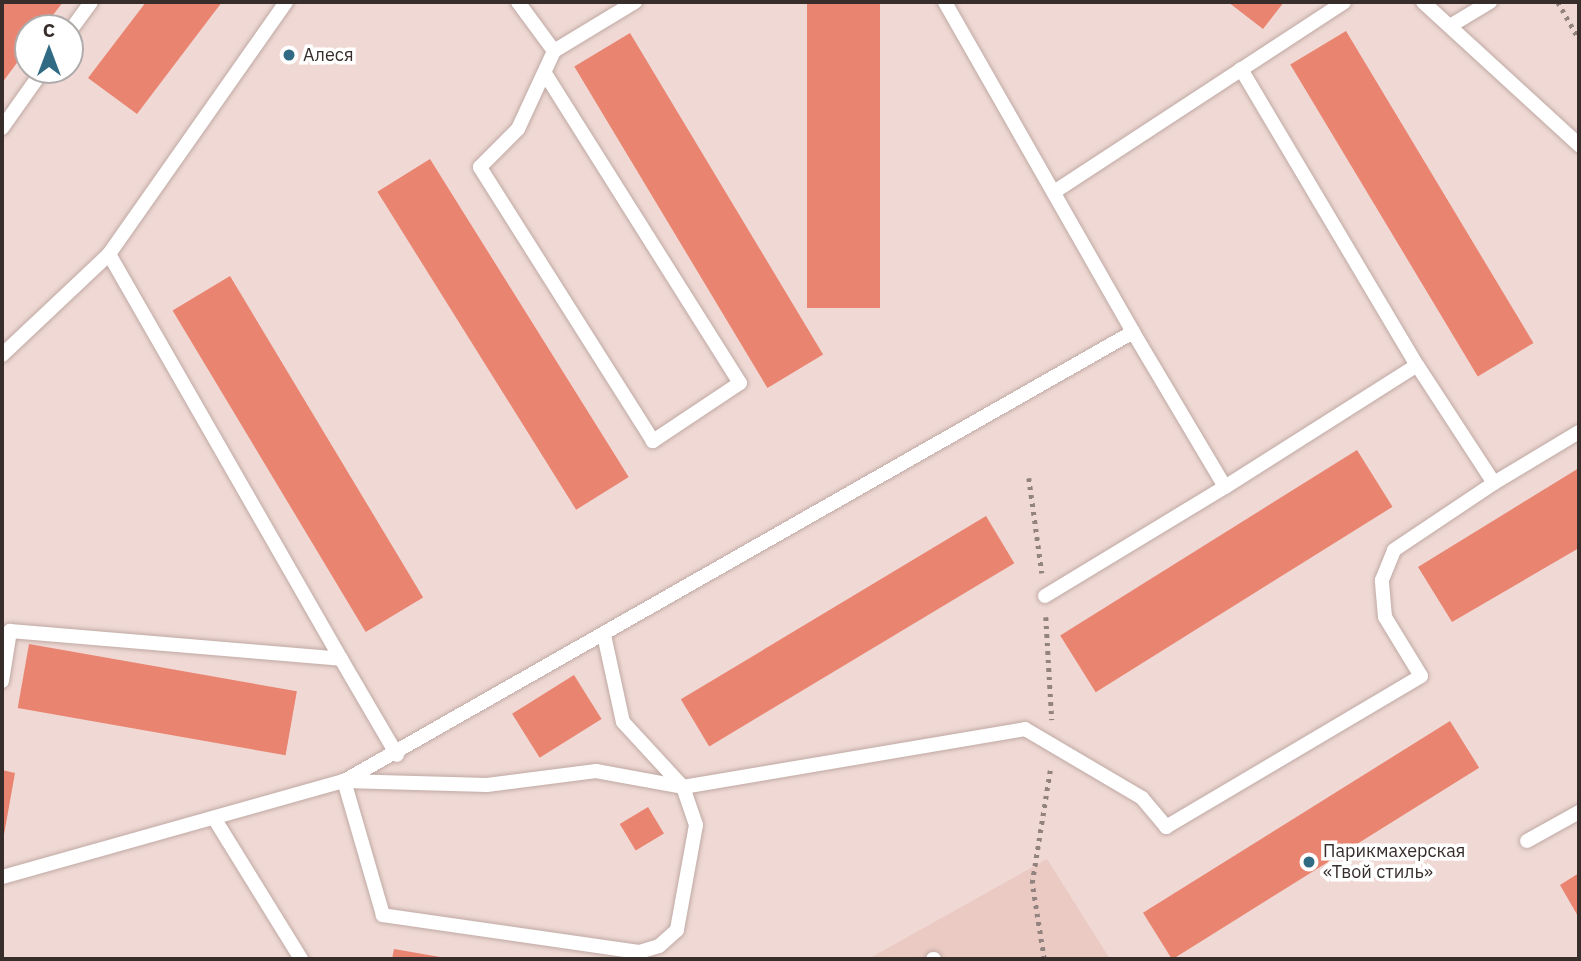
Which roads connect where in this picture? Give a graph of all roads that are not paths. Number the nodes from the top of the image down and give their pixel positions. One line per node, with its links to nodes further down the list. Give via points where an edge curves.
1 (286, 2): 16 (lane)
2 (518, 2): 9 (lane)
3 (635, 2): 9 (lane)
4 (945, 2): 15 (lane)
5 (1344, 2): 10 (lane)
6 (1423, 2): 8 (lane)
7 (1490, 2): 8 (lane)
8 (1450, 26): 14 (lane)
9 (554, 51): 11 (lane)
10 (1241, 69): 15 (lane); 19 (lane)
11 (546, 75): 11 (lane, via 519,129 480,167 653,441 740,383)
12 (33, 84): 13 (lane)
13 (2, 128)
14 (1579, 145)
15 (1057, 190): 17 (lane)
16 (109, 254): 18 (lane); 25 (lane)
17 (1133, 332): 22 (lane); 24 (lane)
18 (2, 355)
19 (1417, 365): 21 (lane); 22 (lane)
20 (1579, 432): 21 (lane)
21 (1494, 483): 29 (lane, via 1394,550 1381,580 1385,617 1421,676 1166,827 1142,798 1025,729)
22 (1225, 487): 23 (lane)
23 (1045, 596)
24 (604, 635): 27 (lane); 29 (lane, via 623,722)
25 (341, 659): 26 (lane, via 10,631); 27 (lane)
26 (2, 681)
27 (397, 755): 28 (lane)
28 (344, 781): 29 (lane, via 487,785 596,771); 29 (lane, via 383,915 639,952 659,946 677,930 695,856 696,825); 31 (lane)
29 (683, 786)
30 (1579, 812): 32 (lane)
31 (214, 818): 33 (lane); 34 (lane)
32 (1527, 841)
33 (2, 877)
34 (301, 959)

